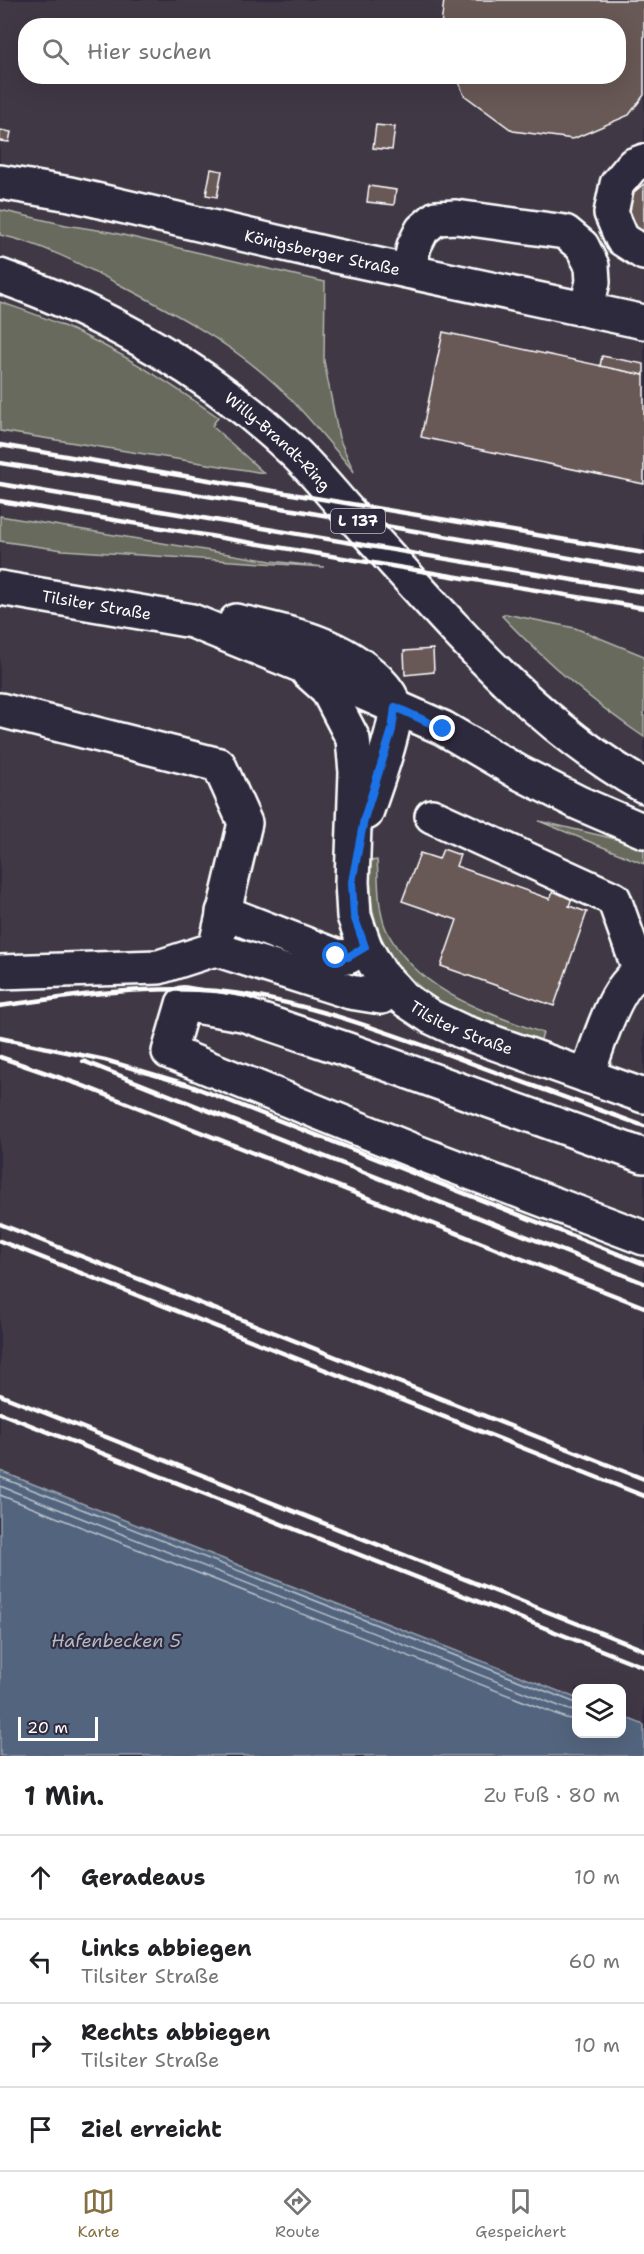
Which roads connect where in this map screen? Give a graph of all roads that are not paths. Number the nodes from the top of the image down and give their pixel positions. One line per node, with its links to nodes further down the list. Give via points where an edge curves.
1 (644, 161): 3 (street, via 633,165 617,184 611,213 622,238)
2 (0, 182): 4 (street, Königsberger Straße, via 70,194)
3 (644, 253)
4 (409, 271): 6 (street, Königsberger Straße); 6 (street, via 422,230 436,218 456,217 565,232 582,246 592,266 593,282)
5 (0, 276): 13 (street, Willy-Brandt-Ring / L 137, via 45,292 124,330 240,406 294,452 500,675 582,746)
6 (586, 309): 7 (street, Königsberger Straße)
7 (644, 322)
8 (0, 588): 9 (street, Tilsiter Straße)
9 (192, 621): 10 (street, Tilsiter Straße); 11 (street, Tilsiter Straße, via 228,620 298,635 337,649 366,668 385,687)
10 (300, 665): 11 (street, Tilsiter Straße); 16 (street, Tilsiter Straße, via 327,689 352,739 356,772)
11 (395, 707): 15 (street, Tilsiter Straße, via 579,803); 16 (street, Tilsiter Straße, via 392,730 364,819)
12 (0, 710): 17 (street, via 219,765 246,823)
13 (644, 786)
14 (432, 816): 21 (street, via 614,898)
15 (644, 831)
16 (352, 882): 18 (street, Tilsiter Straße, via 354,916)
17 (224, 912): 18 (street, via 336,956 348,957); 19 (street)
18 (365, 947): 22 (street, Tilsiter Straße)
19 (215, 949): 20 (street, via 159,967); 22 (street, via 350,992 381,997)
20 (0, 972)
21 (642, 972): 23 (street, via 617,995)
22 (393, 987): 23 (street, Tilsiter Straße, via 404,999 441,1022)
23 (587, 1076): 24 (street, Tilsiter Straße)
24 (644, 1096)
25 (644, 1156): 26 (street, via 242,1014 183,1004 169,1052)
26 (644, 1238)

